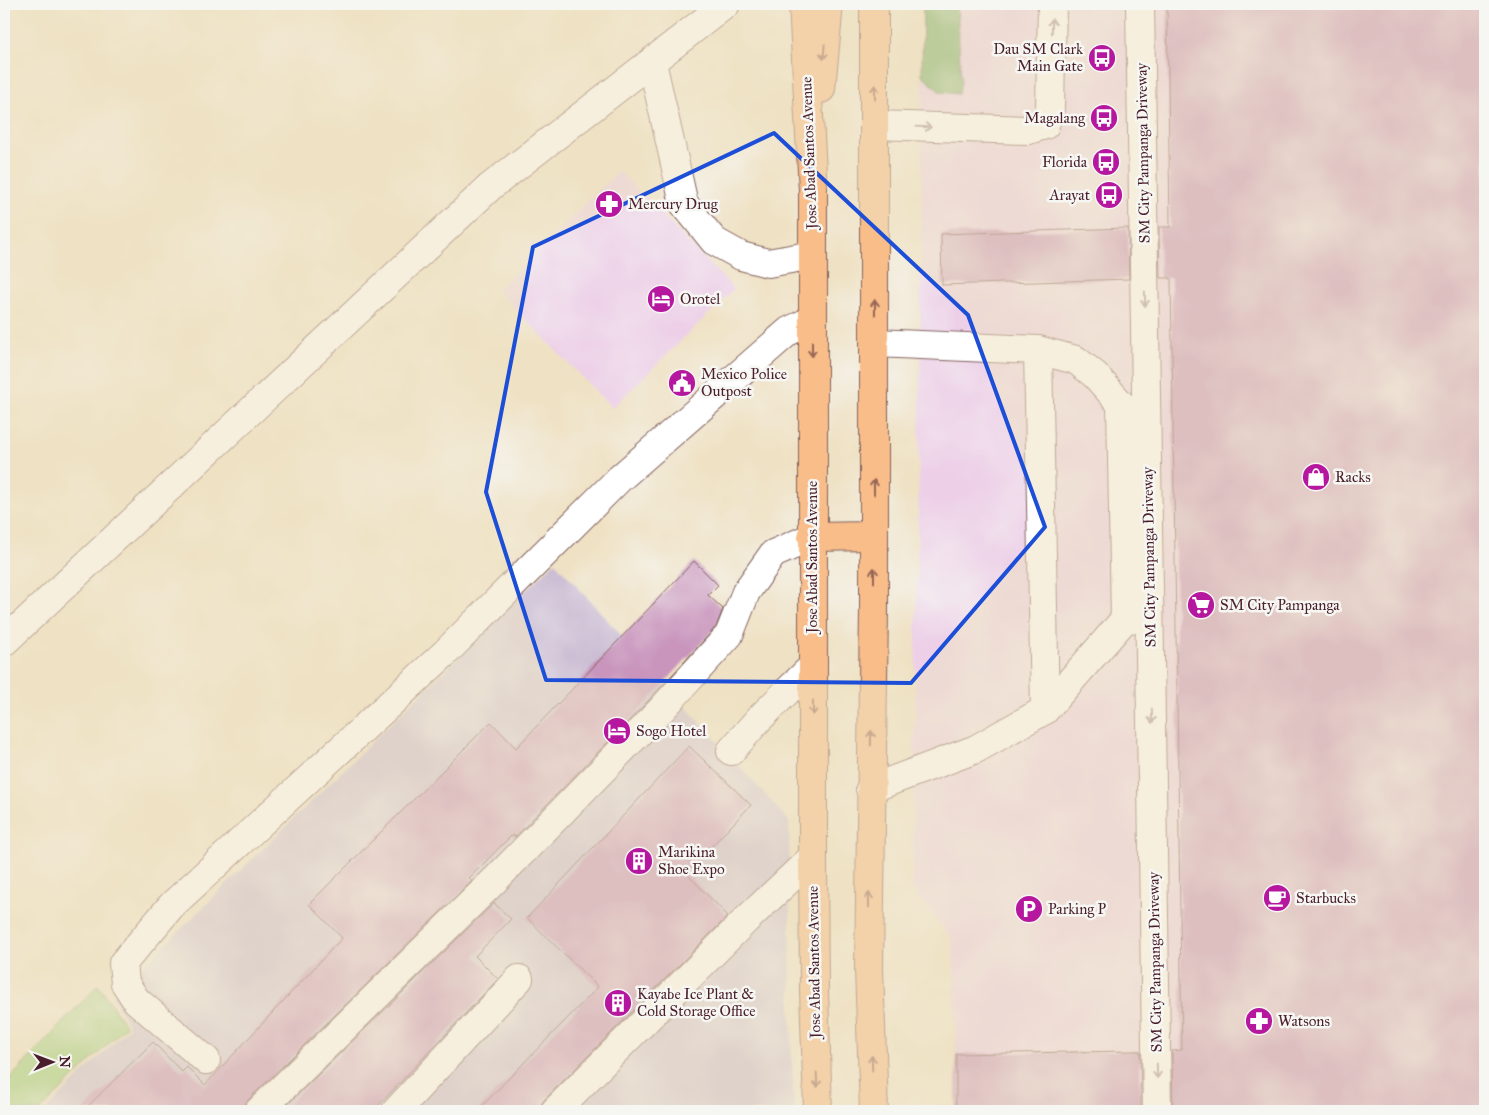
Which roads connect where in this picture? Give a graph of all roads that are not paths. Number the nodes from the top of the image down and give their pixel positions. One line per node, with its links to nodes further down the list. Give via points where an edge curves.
1 (726, 4): 7 (street)
2 (803, 4): 9 (highway, Jose Abad Santos Avenue)
3 (828, 4): 9 (highway, one-way to 9)
4 (874, 4): 8 (highway, one-way to 4)
5 (1052, 4): 8 (street, one-way to 5, via 1028,130 1045,125 1050,109)
6 (1140, 4): 16 (street, SM City Pampanga Driveway, one-way to 16)
7 (652, 62): 10 (street, via 684,204 714,241 741,256 768,263); 17 (street, via 490,187)
8 (875, 125): 12 (highway, one-way to 8)
9 (813, 191): 10 (highway, Jose Abad Santos Avenue)
10 (812, 255): 11 (highway, Jose Abad Santos Avenue)
11 (812, 320): 15 (highway, Jose Abad Santos Avenue, one-way to 15); 24 (street, via 789,331 619,479 445,654 172,905 123,962 125,983 136,1000)
12 (875, 343): 13 (street); 14 (highway, one-way to 12)
13 (1038, 350): 16 (street, via 1076,360 1095,374 1121,404); 19 (street)
14 (874, 536): 15 (highway); 21 (highway, one-way to 14)
15 (812, 537): 18 (highway, Jose Abad Santos Avenue); 25 (street, via 773,554 746,592 729,635 667,703 497,878)
16 (1138, 618): 19 (street); 30 (street, SM City Pampanga Driveway, one-way to 30)
17 (4, 642)
18 (813, 666): 20 (street, via 758,720); 22 (highway, Jose Abad Santos Avenue, one-way to 22)
19 (1045, 710): 21 (street, via 976,750)
20 (731, 752)
21 (870, 789): 29 (highway, one-way to 21, via 869,969)
22 (813, 857): 27 (street); 28 (highway, Jose Abad Santos Avenue, one-way to 28)
23 (519, 979): 26 (street)
24 (206, 1060)
25 (259, 1111)
26 (396, 1111)
27 (555, 1111)
28 (818, 1111)
29 (874, 1111)
30 (1158, 1111)

